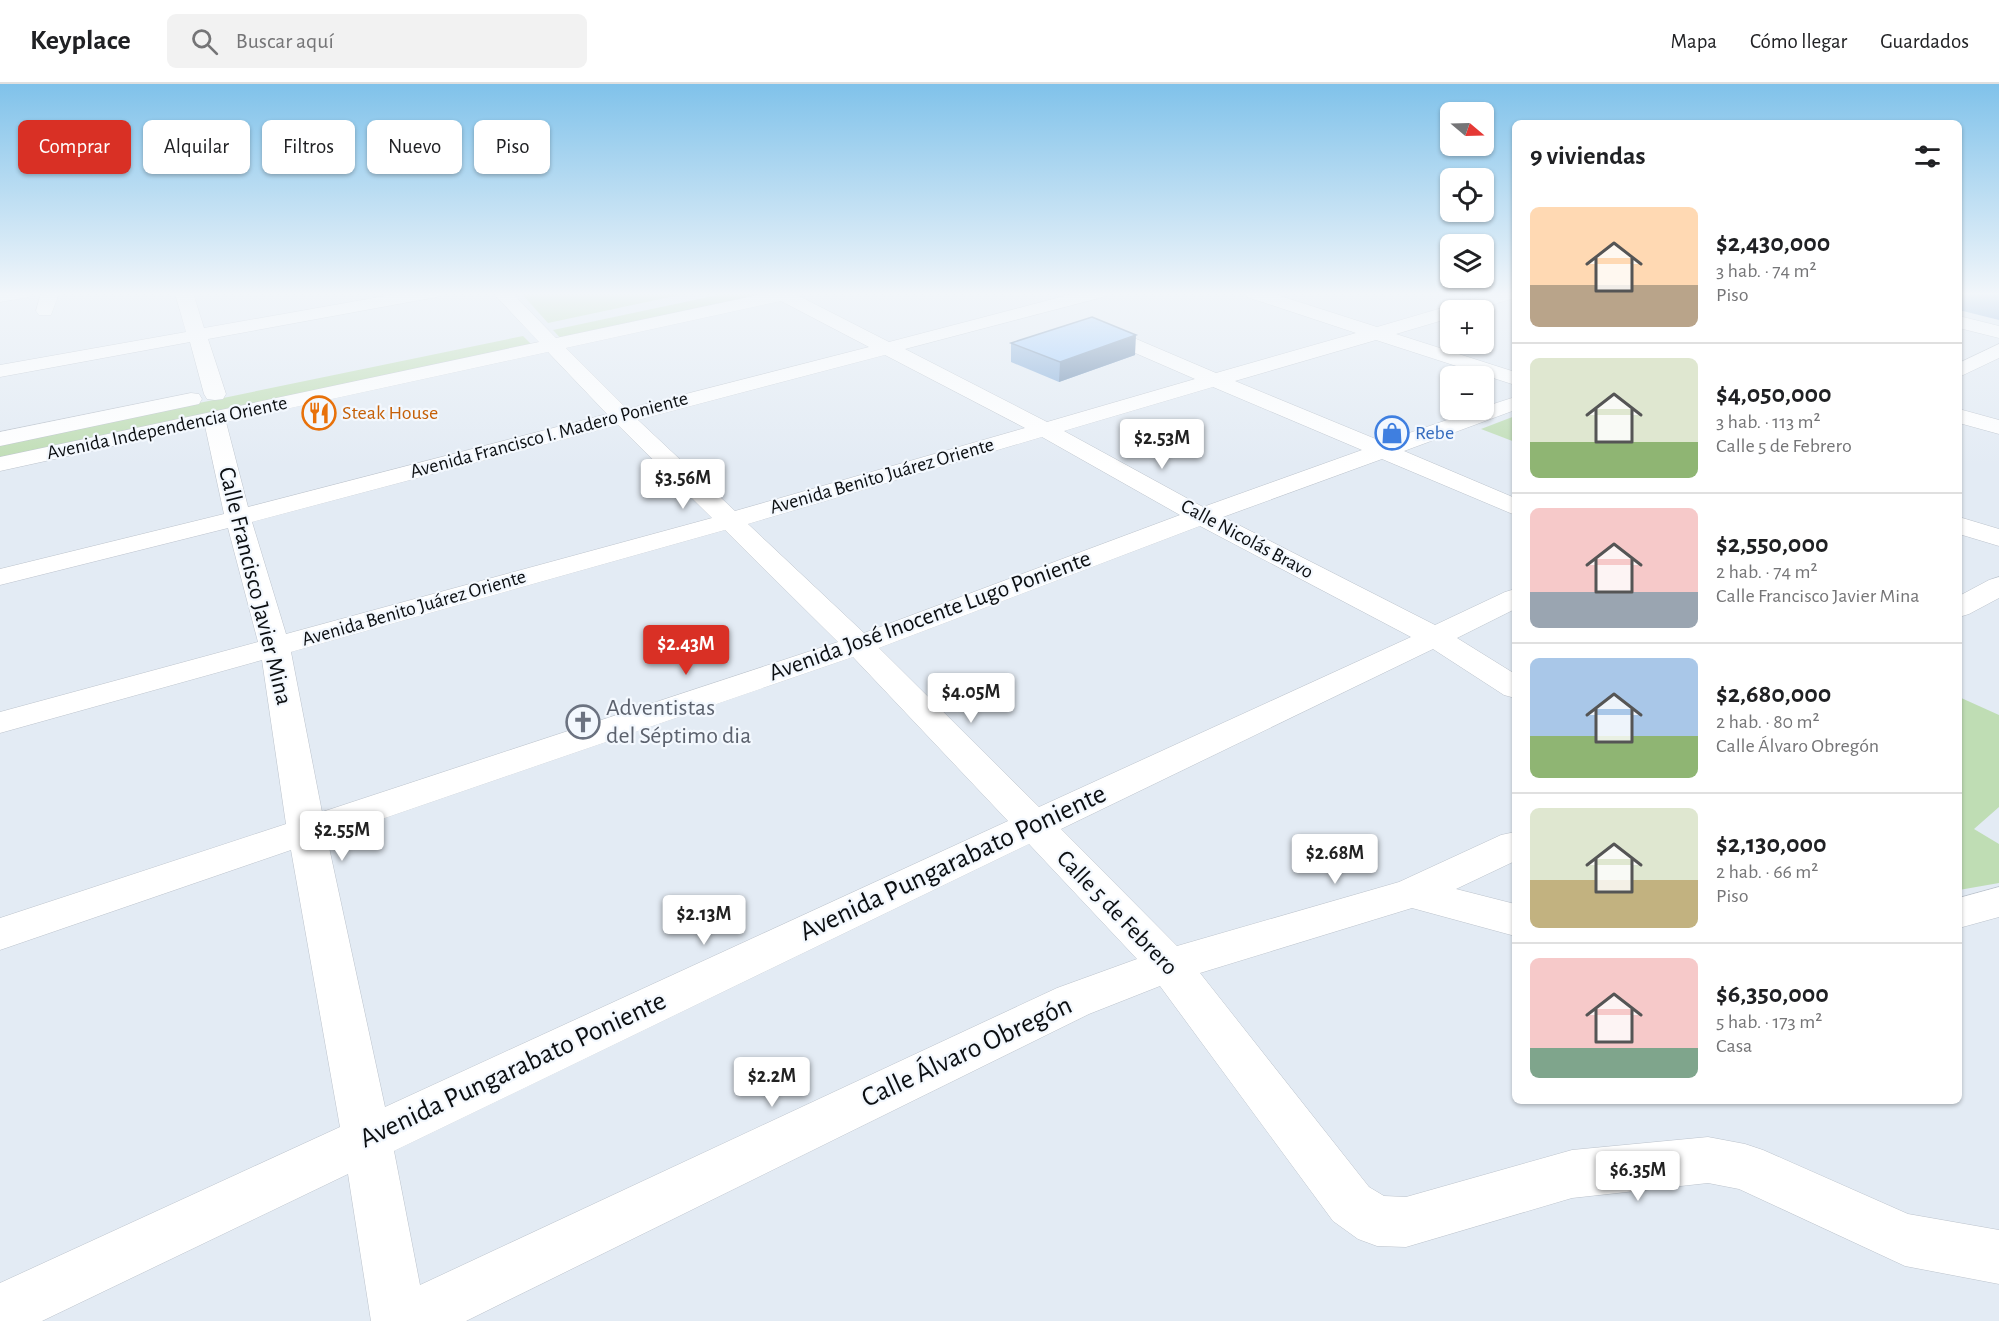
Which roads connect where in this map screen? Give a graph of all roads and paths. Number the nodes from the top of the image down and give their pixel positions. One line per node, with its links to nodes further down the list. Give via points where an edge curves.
1 (114, 351): 12 (street)
2 (203, 351): 15 (street, Calle Francisco Javier Mina)
3 (453, 351): 15 (street, Avenida Independencia Oriente)
4 (559, 351): 17 (street, Calle 5 de Febrero)
5 (873, 351): 17 (street, Avenida Francisco I. Madero Poniente)
6 (889, 351): 20 (street, Calle Nicolás Bravo)
7 (1145, 351): 14 (street)
8 (1323, 351): 14 (street, Avenida Benito Juárez Oriente)
9 (1426, 351): 13 (street)
10 (1998, 351): 11 (street)
11 (1962, 369)
12 (0, 371)
13 (1512, 378)
14 (1215, 382): 20 (street, Avenida Benito Juárez Oriente); 22 (street)
15 (222, 400): 21 (street, Avenida Independencia Oriente); 23 (street, Avenida Independencia Oriente); 26 (street, Calle Francisco Javier Mina)
16 (1512, 404): 22 (street, Avenida José Inocente Lugo Poniente)
17 (621, 416): 26 (street, Avenida Francisco I. Madero Poniente); 27 (street, Calle 5 de Febrero)
18 (1962, 417): 19 (street)
19 (1999, 427)
20 (1044, 429): 25 (street, Calle Nicolás Bravo); 27 (street, Avenida Benito Juárez Oriente)
21 (0, 439)
22 (1384, 450): 24 (street); 25 (street, Avenida José Inocente Lugo Poniente)
23 (0, 464)
24 (1512, 506)
25 (1201, 516): 34 (street, Calle Nicolás Bravo); 35 (street, Avenida José Inocente Lugo Poniente)
26 (238, 518): 30 (street, Avenida Francisco I. Madero Poniente); 36 (street, Calle Francisco Javier Mina)
27 (729, 521): 35 (street, Calle 5 de Febrero); 36 (street, Avenida Benito Juárez Oriente)
28 (1962, 526): 29 (street)
29 (1999, 538)
30 (0, 577)
31 (1999, 586): 33 (street)
32 (1512, 599): 34 (street, Avenida Pungarabato Poniente)
33 (1962, 606)
34 (1435, 637): 37 (street, Calle Nicolás Bravo); 39 (street, Avenida Pungarabato Poniente)
35 (859, 645): 39 (street, Calle 5 de Febrero); 40 (street, Avenida José Inocente Lugo Poniente)
36 (275, 647): 38 (street, Avenida Benito Juárez Oriente); 40 (street, Calle Francisco Javier Mina)
37 (1512, 686)
38 (0, 723)
39 (1032, 825): 47 (street, Calle 5 de Febrero); 48 (street, Avenida Pungarabato Poniente)
40 (306, 829): 46 (street, Avenida José Inocente Lugo Poniente); 48 (street, Calle Francisco Javier Mina)
41 (1512, 846): 42 (street, Calle Álvaro Obregón)
42 (1412, 893): 45 (street); 47 (street, Calle Álvaro Obregón)
43 (1999, 902): 44 (street)
44 (1962, 913)
45 (1512, 919)
46 (0, 933)
47 (1169, 965): 49 (street, Calle 5 de Febrero, via 1351,1204 1377,1221 1406,1222 1572,1174 1708,1160 1745,1167 1905,1240); 52 (street, Calle Álvaro Obregón, via 1073,1001)
48 (367, 1139): 50 (street, Avenida Pungarabato Poniente); 51 (street, Calle Francisco Javier Mina)
49 (1999, 1257)
50 (0, 1312)
51 (399, 1321)
52 (405, 1321)

